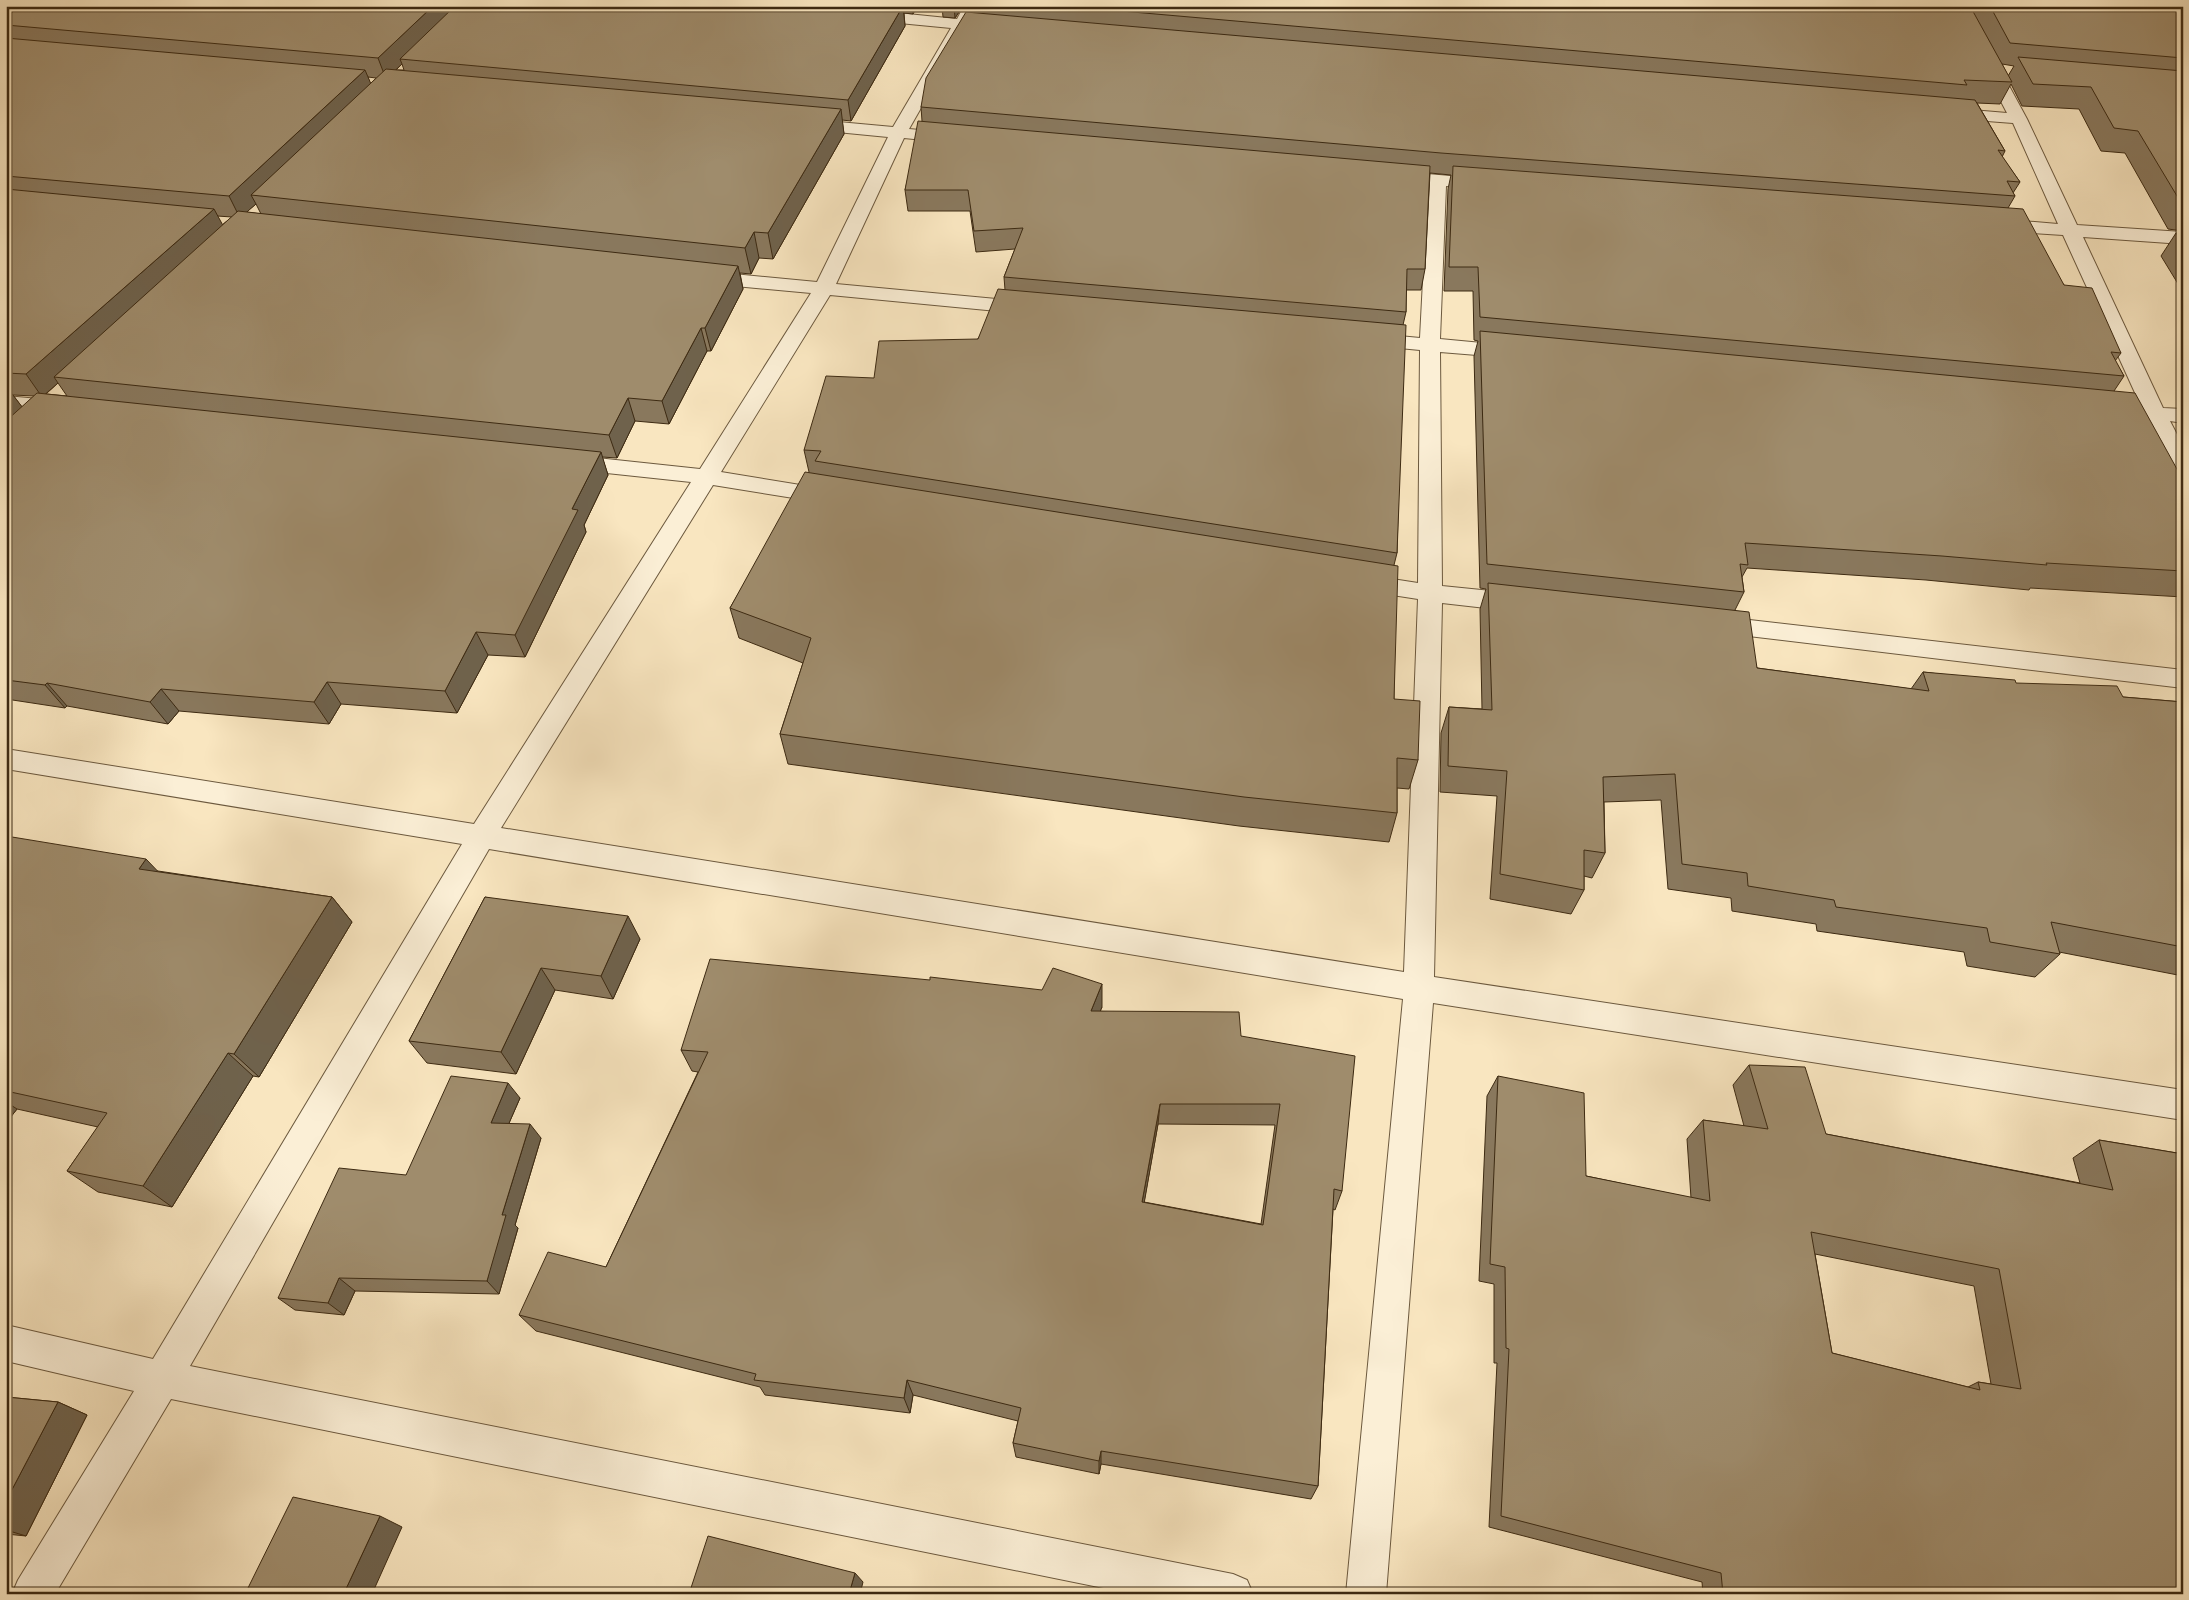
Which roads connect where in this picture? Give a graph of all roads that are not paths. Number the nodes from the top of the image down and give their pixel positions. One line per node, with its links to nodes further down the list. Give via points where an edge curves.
1 (1953, 7): 5 (street)
2 (854, 14): 3 (street)
3 (966, 16): 4 (street); 10 (street)
4 (990, 28)
5 (1991, 70): 6 (street); 8 (street)
6 (2010, 72)
7 (1930, 111): 8 (street)
8 (2019, 119): 16 (street)
9 (791, 123): 10 (street)
10 (898, 133): 11 (street); 19 (street)
11 (967, 139)
12 (1378, 175): 13 (street)
13 (1437, 180): 14 (street); 22 (street)
14 (1506, 186)
15 (1981, 224): 16 (street)
16 (2070, 230): 17 (street); 27 (street)
17 (2183, 238)
18 (686, 275): 19 (street)
19 (824, 290): 20 (street); 31 (street)
20 (1052, 310)
21 (1350, 337): 22 (street)
22 (1430, 344): 23 (street); 34 (street)
23 (1529, 354)
24 (6, 402): 26 (street)
25 (2096, 408): 27 (street)
26 (77, 410)
27 (2155, 414): 28 (street); 30 (street)
28 (2183, 416)
29 (551, 460): 31 (street)
30 (2183, 468)
31 (708, 477): 32 (street); 39 (street)
32 (855, 501)
33 (1342, 579): 34 (street)
34 (1430, 593): 35 (street); 40 (street)
35 (1539, 605)
36 (1697, 623): 37 (street)
37 (2183, 679)
38 (6, 760): 39 (street)
39 (481, 837): 40 (street); 43 (street)
40 (1420, 988): 41 (street); 46 (street)
41 (2183, 1105)
42 (6, 1343): 43 (street)
43 (162, 1379): 44 (street); 45 (street)
44 (32, 1594)
45 (1233, 1594)
46 (1366, 1594)

